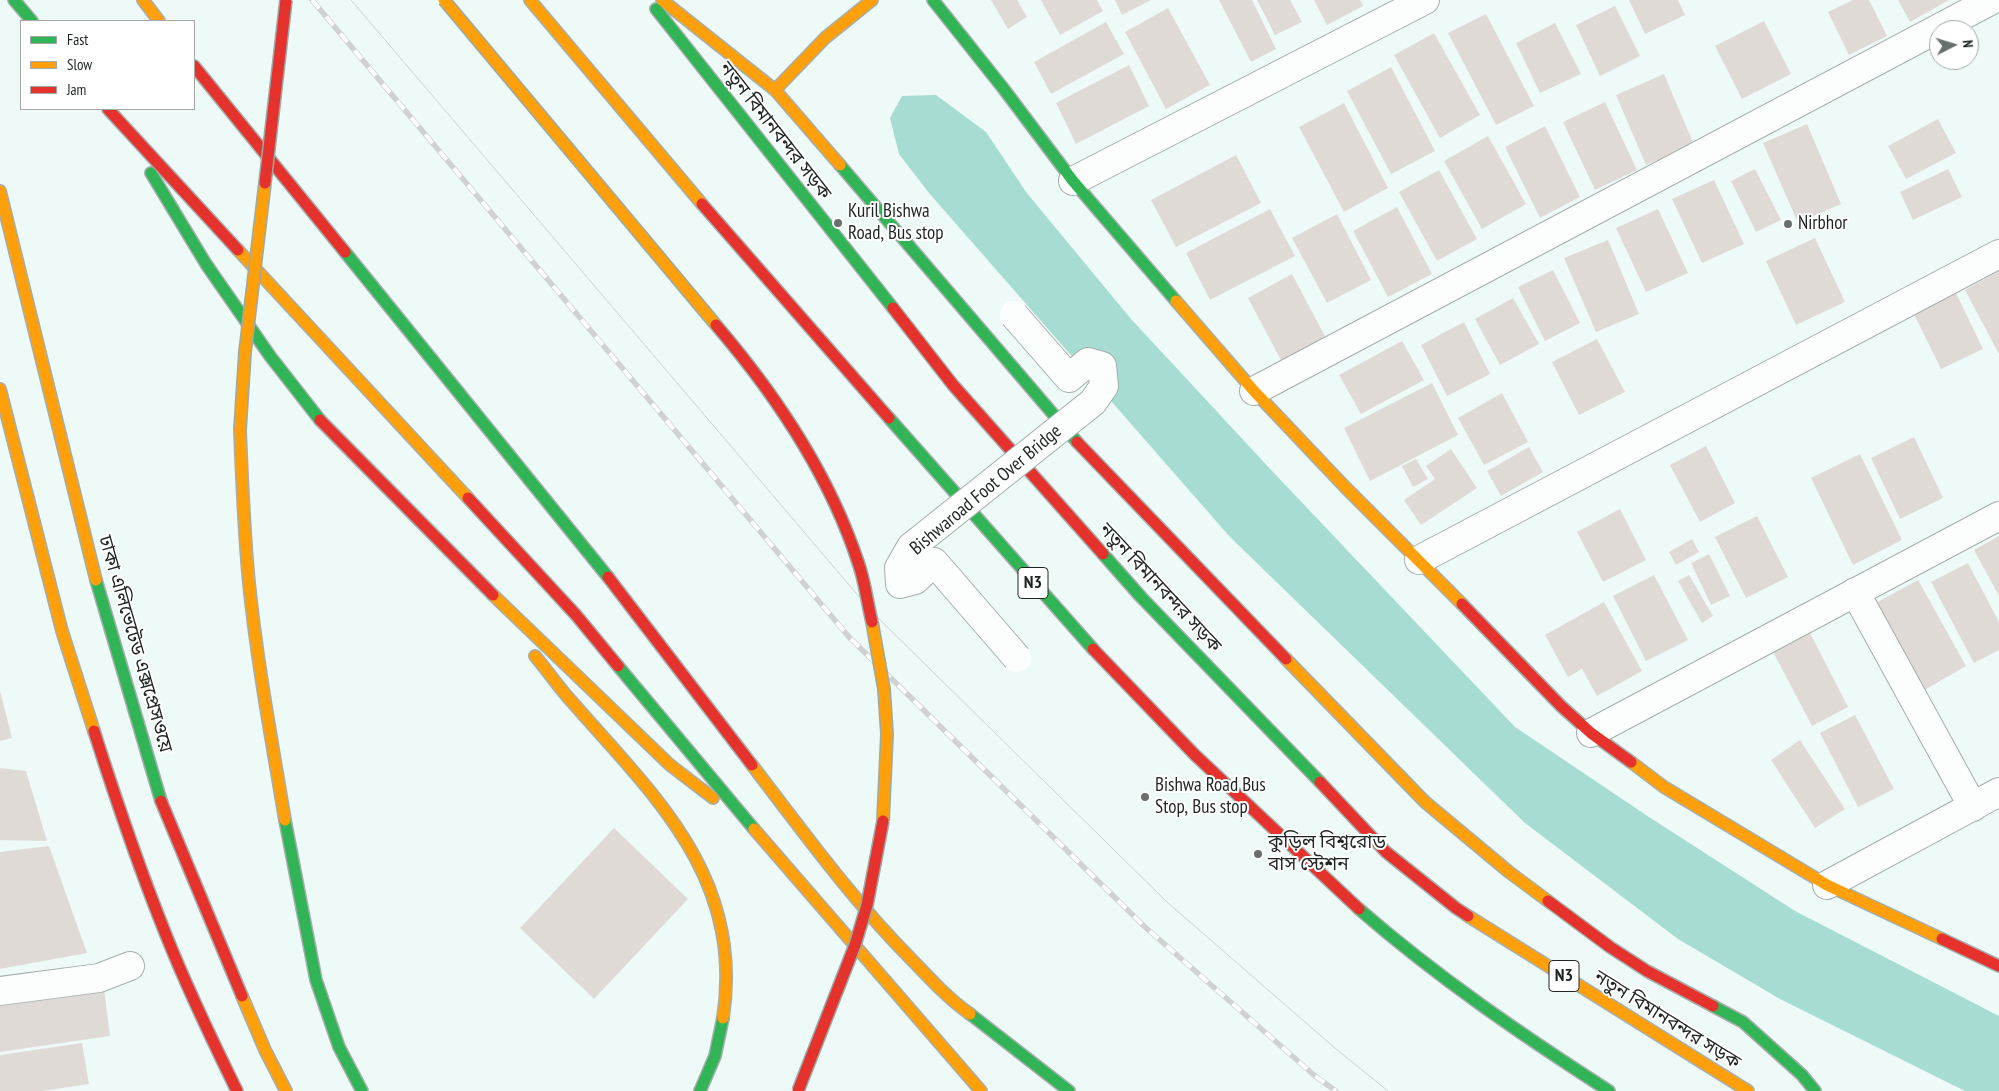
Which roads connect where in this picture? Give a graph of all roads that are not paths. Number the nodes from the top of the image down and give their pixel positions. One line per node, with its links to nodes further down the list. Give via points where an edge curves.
1 (14, 0): 12 (main road)
2 (143, 0): 13 (main road)
3 (286, 0): 39 (main road, bridge, via 245,352 240,430 243,508 249,584 263,685 316,980 339,1047)
4 (444, 0): 41 (main road, bridge, via 747,362 808,452 845,526 859,564 876,636 884,689 887,734 884,817 867,906)
5 (530, 0): 44 (main road, N3, via 966,508 1178,739 1254,814 1417,957 1481,1006)
6 (649, 0): 45 (main road, নতুন বিমানবন্দর সড়ক / N3, via 953,385 1141,597 1386,852 1456,908)
7 (662, 0): 15 (main road)
8 (872, 0): 15 (main road, via 825,38)
9 (933, 0): 18 (main road)
10 (1425, 0): 18 (street)
11 (1992, 0): 23 (street)
12 (31, 20)
13 (158, 20)
14 (195, 67): 43 (main road, via 637,613 839,879 895,943 952,1000)
15 (775, 90): 46 (main road, via 1054,416 1161,531 1425,802 1509,872 1610,947 1647,971 1743,1022 1802,1074)
16 (109, 110): 17 (main road)
17 (121, 124): 26 (main road, via 206,264 312,411); 32 (main road, via 576,615)
18 (1073, 181): 23 (main road)
19 (0, 191): 38 (main road, ঢাকা এলিভেটেড এক্সপ্রেসওয়ে, via 101,600 164,810 265,1050)
20 (1999, 254): 25 (street)
21 (1014, 315): 28 (street, Bishwaroad Foot Over Bridge, bridge, via 1069,378 1088,362 1102,366 1104,386 1093,402 911,547 899,568 899,576 900,584 915,580 934,562)
22 (0, 389): 37 (main road, via 62,631 124,823 166,936)
23 (1254, 390): 25 (main road)
24 (1999, 516): 27 (street)
25 (1419, 560): 29 (main road)
26 (467, 570): 32 (main road, via 670,765); 40 (main road, via 565,694 642,777 688,844 710,889 721,929 726,966 726,1009 717,1050)
27 (1855, 592): 29 (street); 31 (street)
28 (1017, 658)
29 (1591, 733): 33 (main road, via 1664,787)
30 (1999, 792): 31 (street)
31 (1973, 807): 33 (street)
32 (752, 827): 42 (main road)
33 (1827, 886): 35 (main road)
34 (130, 966): 36 (street, via 99,978)
35 (1999, 966)
36 (0, 991)
37 (237, 1091)
38 (286, 1091)
39 (362, 1091)
40 (700, 1091)
41 (798, 1091)
42 (981, 1091)
43 (1069, 1091)
44 (1609, 1091)
45 (1748, 1091)
46 (1815, 1091)

